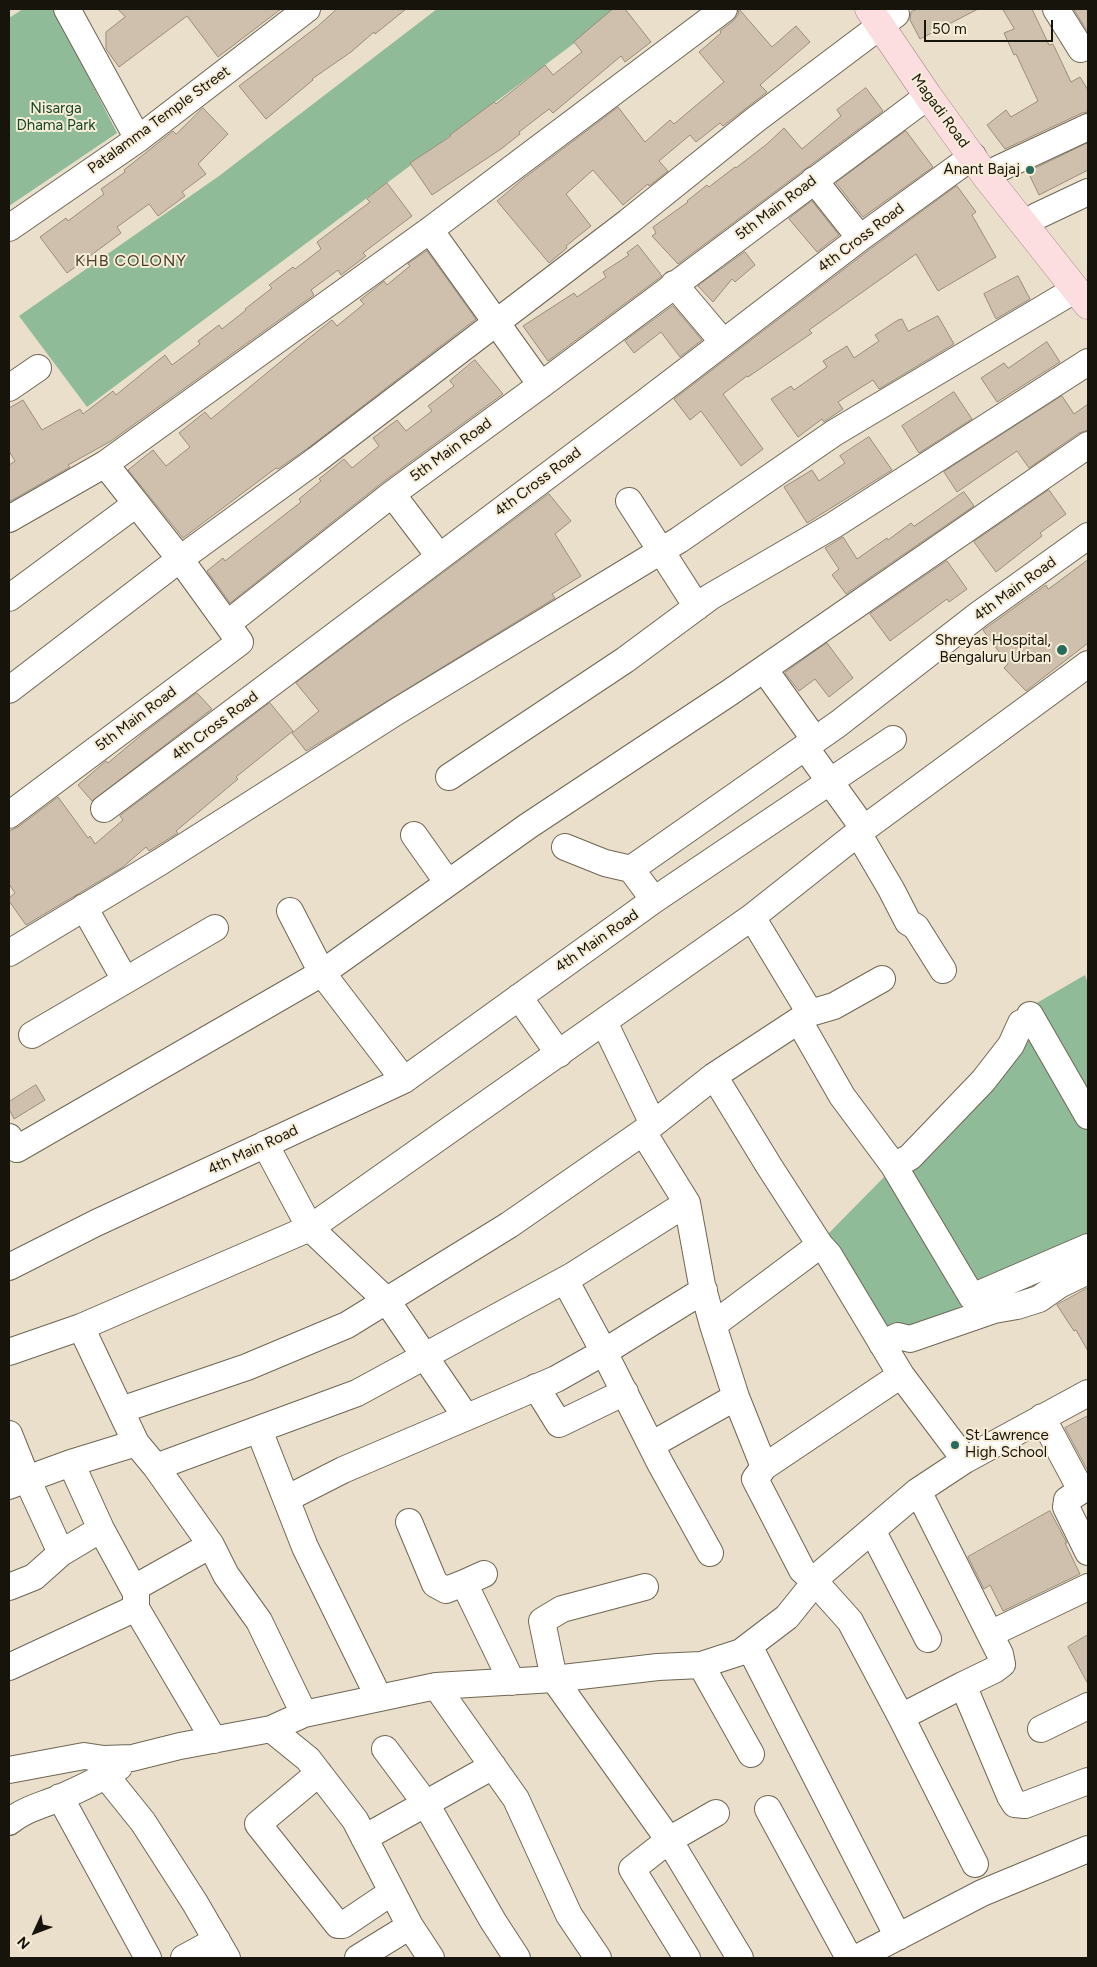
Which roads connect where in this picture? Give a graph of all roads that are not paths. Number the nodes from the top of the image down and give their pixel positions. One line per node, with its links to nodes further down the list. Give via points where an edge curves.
1 (307, 9): 9 (street, Patalamma Temple Street)
2 (724, 9): 16 (street)
3 (1056, 9): 6 (street)
4 (76, 13): 9 (street)
5 (884, 14): 7 (main road, Magadi Road); 11 (main road, Magadi Road); 20 (street, via 628,222)
6 (1086, 52)
7 (928, 96): 10 (main road, Magadi Road); 12 (street, 5th Main Road)
8 (1088, 127): 11 (street)
9 (138, 139): 15 (street, Patalamma Temple Street)
10 (973, 156): 17 (street, 4th Cross Road); 19 (main road, Magadi Road, via 985,175)
11 (998, 169): 14 (main road, Magadi Road)
12 (814, 180): 17 (street); 18 (street, 5th Main Road)
13 (1088, 192): 14 (street)
14 (1037, 216): 19 (main road, Magadi Road)
15 (9, 228)
16 (430, 230): 20 (street); 27 (street)
17 (860, 238): 21 (street, 4th Cross Road)
18 (674, 284): 21 (street); 24 (street, 5th Main Road)
19 (1084, 290): 33 (street, via 834,433)
20 (497, 322): 24 (street); 35 (street)
21 (723, 342): 34 (street, 4th Cross Road)
22 (1088, 362): 37 (street, via 834,525)
23 (38, 368): 25 (street)
24 (541, 385): 28 (street, 5th Main Road)
25 (9, 388)
26 (1088, 445): 40 (street)
27 (105, 464): 30 (street); 31 (street)
28 (392, 494): 34 (street); 38 (street, 5th Main Road)
29 (629, 501): 33 (street)
30 (136, 504): 35 (street); 36 (street)
31 (9, 520)
32 (1088, 536): 43 (street, 4th Main Road)
33 (661, 551): 37 (street); 56 (street)
34 (439, 556): 48 (street, 4th Cross Road)
35 (180, 559): 38 (street); 41 (street)
36 (9, 598)
37 (697, 607): 45 (street)
38 (227, 624): 49 (street, 5th Main Road, via 240,642)
39 (1088, 664): 50 (street)
40 (764, 669): 43 (street); 52 (street)
41 (9, 690)
42 (893, 739): 46 (street)
43 (810, 743): 44 (street, 4th Main Road); 46 (street)
44 (770, 771): 47 (street); 53 (street, 4th Main Road)
45 (449, 777)
46 (830, 782): 47 (street); 50 (street)
47 (793, 807): 55 (street)
48 (104, 809)
49 (9, 815)
50 (861, 831): 58 (street); 61 (street, via 908,922 916,927)
51 (414, 836): 54 (street)
52 (546, 836): 53 (street, via 605,863); 54 (street)
53 (630, 869): 55 (street, 4th Main Road)
54 (448, 883): 62 (street)
55 (654, 900): 65 (street, 4th Main Road)
56 (84, 907): 60 (street); 64 (street)
57 (290, 911): 62 (street)
58 (752, 918): 66 (street); 67 (street)
59 (215, 928): 64 (street)
60 (9, 953)
61 (943, 970)
62 (322, 973): 71 (street); 74 (street, via 17,1149)
63 (882, 979): 66 (street, via 834,1006)
64 (125, 980): 68 (street)
65 (519, 997): 69 (street); 71 (street, 4th Main Road)
66 (804, 1017): 70 (street); 76 (street, via 842,1096)
67 (604, 1022): 69 (street); 73 (street)
68 (32, 1035)
69 (559, 1054): 78 (street)
70 (714, 1076): 73 (street); 79 (street)
71 (404, 1080): 75 (street, 4th Main Road)
72 (1088, 1116): 76 (street, via 1025,1019 1011,1045 983,1081 910,1157)
73 (648, 1128): 77 (street); 85 (street, via 509,1225)
74 (9, 1137)
75 (265, 1144): 78 (street); 81 (street, 4th Main Road, via 96,1223)
76 (894, 1166): 80 (street, via 972,1297)
77 (687, 1203): 83 (street); 84 (street)
78 (310, 1228): 85 (street); 87 (street)
79 (820, 1245): 86 (street); 88 (street)
80 (1088, 1247)
81 (12, 1257)
82 (1088, 1270): 88 (street, via 1039,1299 994,1310 910,1339 898,1336)
83 (565, 1280): 90 (street); 91 (street)
84 (704, 1290): 86 (street); 90 (street)
85 (386, 1301): 91 (street); 97 (street, via 347,1325 247,1367)
86 (713, 1325): 96 (street)
87 (82, 1327): 89 (street); 97 (street)
88 (882, 1344): 92 (street)
89 (9, 1352)
90 (604, 1352): 93 (street); 94 (street)
91 (424, 1357): 98 (street); 100 (street, via 357,1393)
92 (901, 1375): 104 (street); 107 (street)
93 (536, 1387): 94 (street, via 559,1424); 98 (street)
94 (625, 1392): 103 (street)
95 (1088, 1393): 99 (street)
96 (736, 1397): 103 (street); 107 (street)
97 (121, 1410): 102 (street)
98 (466, 1417): 111 (street, via 343,1470)
99 (1042, 1417): 104 (street); 109 (street)
100 (259, 1430): 106 (street); 111 (street)
101 (9, 1434): 108 (street)
102 (136, 1443): 105 (street); 106 (street)
103 (651, 1445): 118 (street)
104 (965, 1460): 110 (street)
105 (71, 1463): 108 (street); 113 (street)
106 (156, 1467): 115 (street)
107 (764, 1467): 119 (street, via 755,1479 802,1570)
108 (18, 1482): 117 (street)
109 (1085, 1488): 116 (street, via 1067,1500 1066,1507)
110 (918, 1491): 114 (street); 124 (street)
111 (286, 1499): 133 (street, via 305,1547)
112 (409, 1522): 130 (street, via 435,1584 446,1590 474,1579)
113 (101, 1529): 117 (street); 123 (street)
114 (872, 1530): 119 (street, via 824,1571); 125 (street)
115 (211, 1545): 123 (street, via 136,1587); 135 (street, via 226,1575 259,1622)
116 (1088, 1552)
117 (61, 1553): 120 (street, via 34,1577)
118 (710, 1553)
119 (816, 1582): 126 (street, via 787,1617); 136 (street, via 850,1621)
120 (9, 1587)
121 (645, 1587): 129 (street, via 562,1609 542,1621)
122 (1088, 1587): 124 (street)
123 (136, 1601): 128 (street); 139 (street)
124 (990, 1634): 131 (street, via 1002,1664)
125 (928, 1640)
126 (749, 1646): 127 (street, via 741,1652); 158 (street)
127 (701, 1665): 129 (street); 141 (street)
128 (9, 1667)
129 (554, 1679): 130 (street); 153 (street)
130 (512, 1682): 132 (street)
131 (963, 1685): 136 (street); 146 (street, via 1015,1804 1025,1805)
132 (436, 1686): 133 (street); 143 (street)
133 (379, 1698): 135 (street)
134 (1088, 1706): 138 (street)
135 (304, 1714): 137 (street)
136 (900, 1717): 155 (street)
137 (271, 1729): 139 (street); 145 (street, via 308,1760)
138 (1041, 1729)
139 (214, 1740): 144 (street, via 146,1753)
140 (385, 1750): 148 (street)
141 (751, 1754)
142 (10, 1764): 144 (street, via 84,1756)
143 (493, 1766): 148 (street); 165 (street, via 516,1799 569,1915)
144 (105, 1767): 147 (street); 159 (street)
145 (319, 1774): 152 (street, via 355,1820); 156 (street, via 258,1824 338,1926)
146 (1088, 1781)
147 (60, 1798): 151 (street, via 19,1814); 160 (street)
148 (426, 1804): 152 (street); 164 (street)
149 (768, 1809): 168 (street)
150 (716, 1813): 153 (street)
151 (9, 1822)
152 (364, 1838): 156 (street)
153 (669, 1840): 166 (street, via 632,1869); 167 (street)
154 (1088, 1849): 158 (street, via 982,1893)
155 (975, 1864)
156 (392, 1892): 157 (street)
157 (410, 1926): 162 (street); 163 (street)
158 (898, 1937): 169 (street)
159 (222, 1949): 161 (street)
160 (148, 1958)
161 (184, 1958)
162 (358, 1958)
163 (432, 1958)
164 (517, 1958)
165 (598, 1958)
166 (687, 1958)
167 (740, 1958)
168 (848, 1958)
169 (857, 1958)

